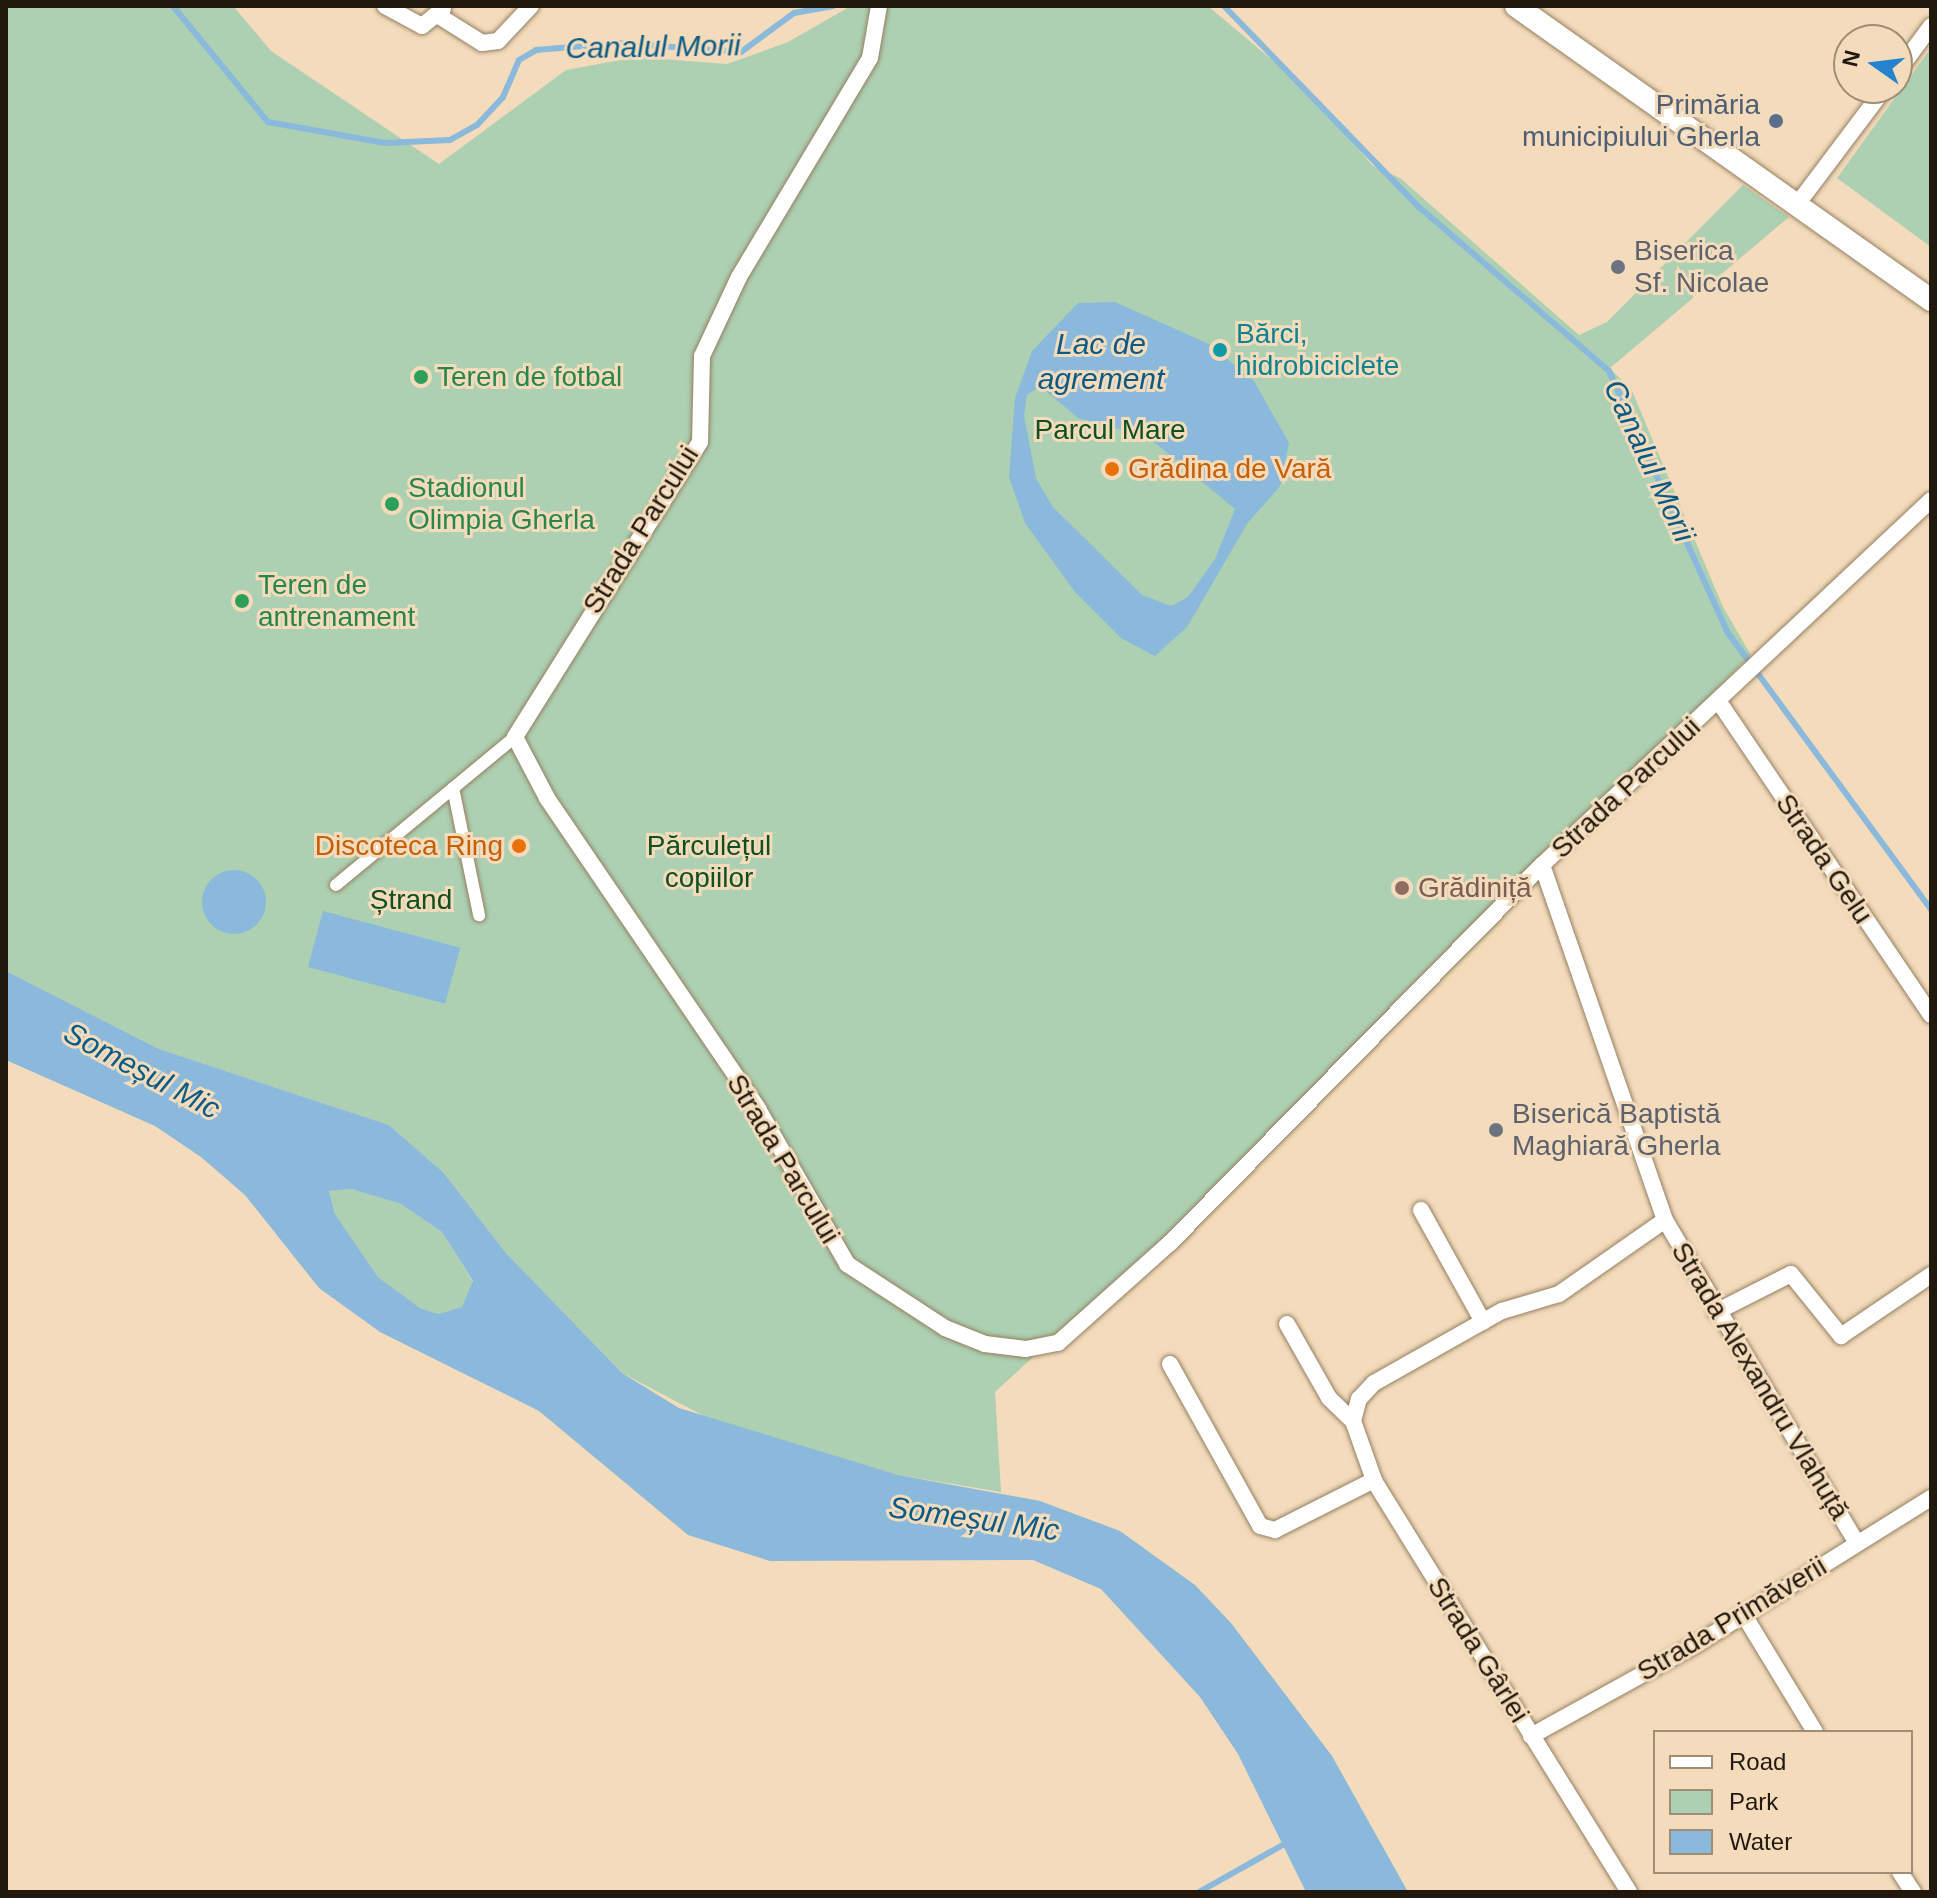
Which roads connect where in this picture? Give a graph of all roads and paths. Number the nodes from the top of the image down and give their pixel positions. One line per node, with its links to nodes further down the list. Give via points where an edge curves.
1 (385, 6): 5 (street, via 422,26)
2 (531, 6): 5 (street, via 498,41 482,43)
3 (879, 6): 13 (street, Strada Parcului, via 870,58 739,277 702,356 700,442)
4 (1516, 6): 9 (main road)
5 (442, 11)
6 (1931, 26): 7 (street)
7 (1913, 50)
8 (1873, 104): 9 (street)
9 (1799, 202): 10 (main road)
10 (1931, 300)
11 (1931, 500): 12 (street, Strada Parcului)
12 (1719, 702): 15 (street, Strada Parcului); 18 (street, Strada Gelu)
13 (515, 737): 14 (street); 15 (street, Strada Parcului, via 547,798 758,1109 847,1264 908,1310 985,1344 1058,1343 1170,1243)
14 (453, 788): 16 (street); 17 (street)
15 (1542, 865): 20 (street, Strada Alexandru Vlahuță)
16 (336, 885)
17 (479, 915)
18 (1931, 1015)
19 (1421, 1210): 23 (street)
20 (1665, 1220): 22 (street, Strada Alexandru Vlahuță); 23 (street, Strada Alexandru Vlahuță, via 1559,1294)
21 (1931, 1275): 22 (street, via 1841,1336 1791,1274)
22 (1716, 1312): 29 (street, Strada Alexandru Vlahuță)
23 (1483, 1322): 26 (street, Strada Alexandru Vlahuță, via 1359,1399)
24 (1287, 1324): 26 (street, via 1329,1398)
25 (1170, 1364): 27 (street, via 1260,1526 1275,1530)
26 (1353, 1421): 27 (street, Strada Gârlei)
27 (1374, 1480): 32 (street, Strada Gârlei)
28 (1931, 1498): 29 (street, Strada Primăverii)
29 (1856, 1542): 30 (street, Strada Primăverii)
30 (1744, 1615): 31 (street); 32 (street, Strada Primăverii)
31 (1814, 1730)
32 (1531, 1736): 34 (street, Strada Gârlei)
33 (1901, 1874): 35 (street)
34 (1629, 1892)
35 (1913, 1892)

